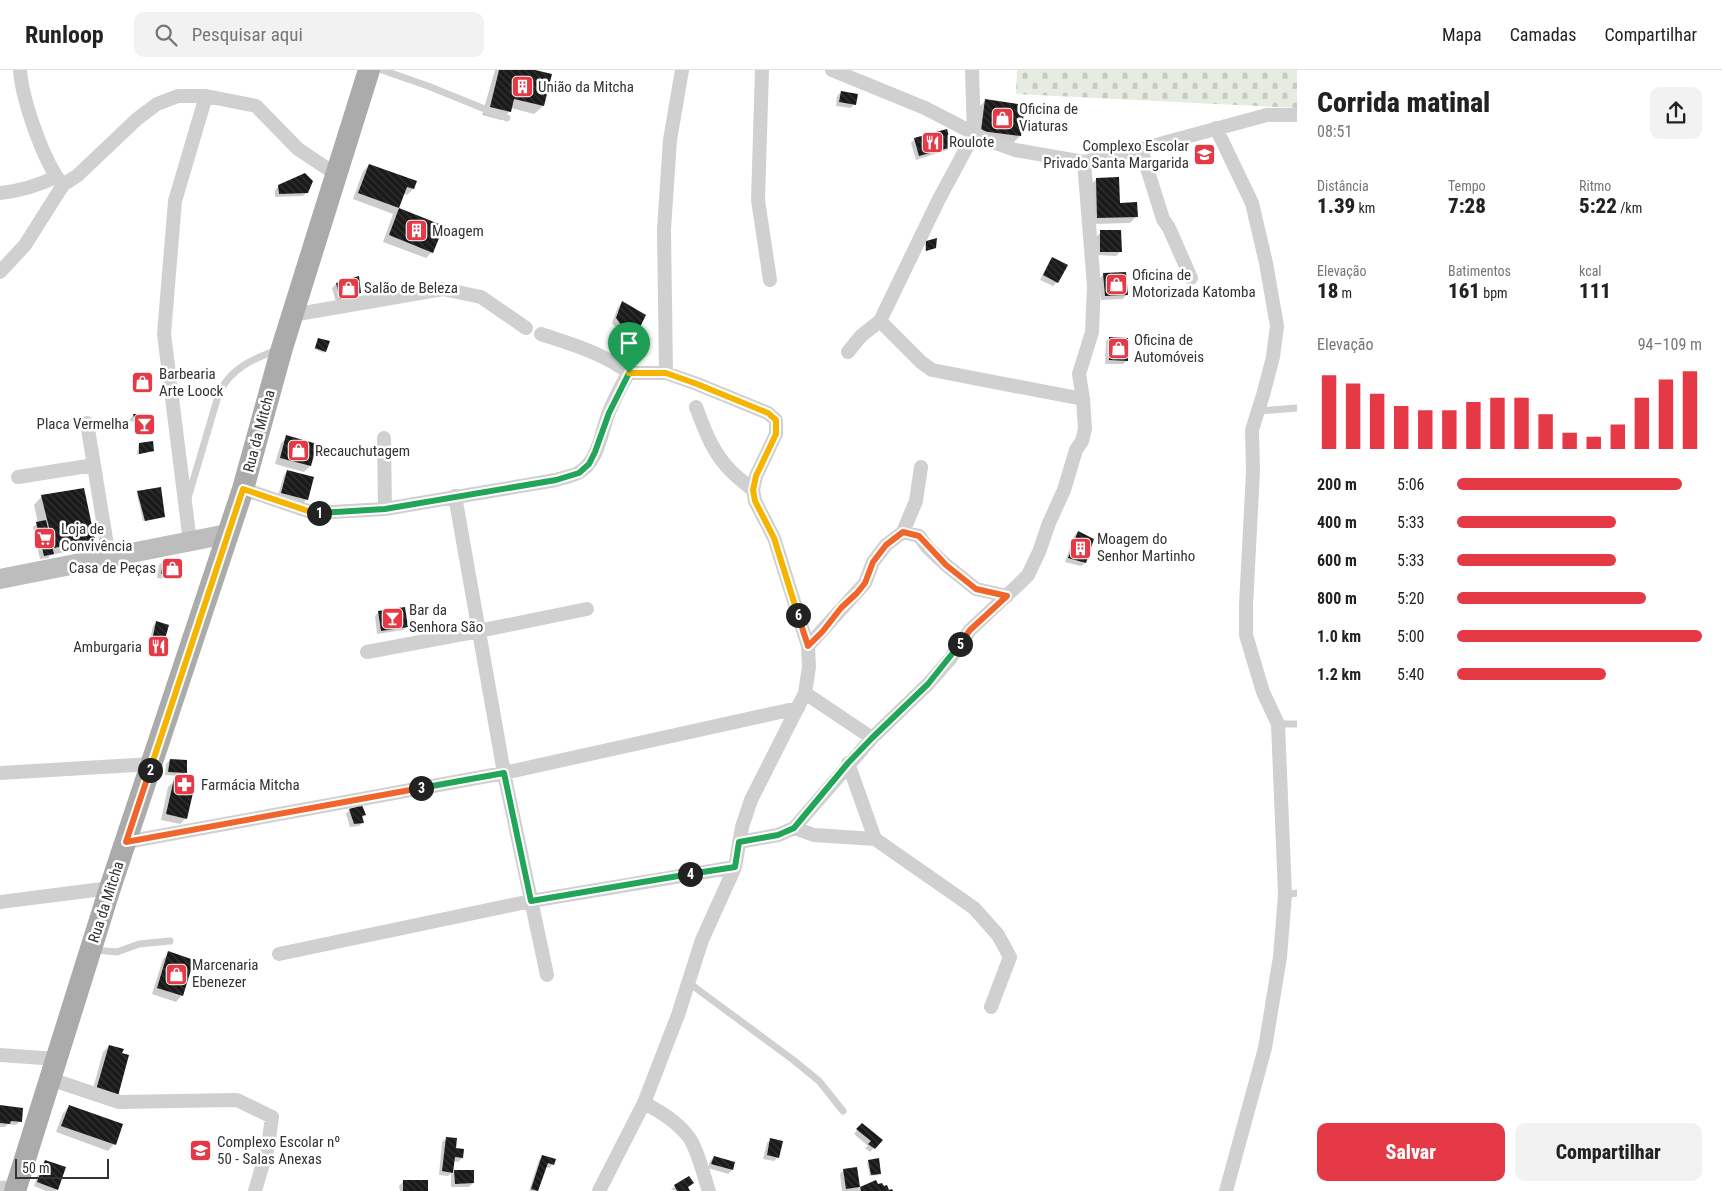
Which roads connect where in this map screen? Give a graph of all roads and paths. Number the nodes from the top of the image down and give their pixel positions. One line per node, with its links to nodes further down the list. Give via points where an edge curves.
1 (20, 70): 16 (street, via 37,133)
2 (369, 70): 15 (main road, Rua da Mitcha)
3 (382, 70): 10 (lane)
4 (682, 70): 28 (street, via 670,140 664,229)
5 (762, 70): 20 (street, via 758,200)
6 (832, 70): 12 (street, via 925,108)
7 (972, 70): 12 (street)
8 (206, 96): 15 (street, via 256,106 298,148); 16 (street, via 178,96 157,104 78,175); 41 (street, via 175,201 164,334)
9 (1297, 115): 11 (street, via 1266,115)
10 (507, 118)
11 (1216, 128): 13 (street); 32 (street, via 1252,203 1277,326 1273,357)
12 (974, 134): 14 (street, via 1014,150); 22 (street)
13 (1141, 149): 14 (street); 19 (street, via 1163,218)
14 (1084, 162): 29 (street, via 1094,286 1092,332 1079,374)
15 (337, 175): 21 (main road, Rua da Mitcha)
16 (60, 181): 17 (street); 18 (street, via 25,245)
17 (0, 193)
18 (0, 272)
19 (1191, 278)
20 (770, 280)
21 (292, 315): 23 (street, via 443,289 481,297); 25 (main road, Rua da Mitcha)
22 (880, 321): 26 (street); 29 (street, via 932,370)
23 (526, 328)
24 (541, 334): 27 (street, via 602,356)
25 (282, 348): 38 (main road, Rua da Mitcha); 41 (lane, via 234,371 224,382)
26 (848, 352)
27 (629, 373): 28 (street); 40 (street, via 589,464 579,473 556,480)
28 (666, 373): 39 (street, via 768,413 776,420 776,434 756,476)
29 (1083, 399): 48 (street, via 1085,429 1064,490 1028,575)
30 (696, 407): 39 (street, via 708,440 731,472)
31 (1297, 408): 32 (lane)
32 (1258, 411): 55 (street, via 1252,430 1246,635 1263,692)
33 (87, 423): 35 (street)
34 (384, 438): 42 (street)
35 (94, 465): 37 (street); 46 (street)
36 (921, 467): 43 (street, via 916,501)
37 (18, 477)
38 (243, 489): 42 (street, via 314,513); 44 (main road, Rua da Mitcha)
39 (753, 490): 51 (street, via 755,501 774,538)
40 (455, 496): 42 (street); 50 (street)
41 (185, 507): 45 (street)
42 (385, 509)
43 (903, 532): 48 (street, via 919,536 946,565 976,589); 51 (street, via 886,545 873,562 865,583)
44 (227, 534): 45 (main road); 59 (main road, Rua da Mitcha)
45 (190, 542): 46 (main road)
46 (109, 557): 47 (main road)
47 (0, 579)
48 (1007, 596): 57 (street, via 970,630 928,684)
49 (587, 609): 50 (street)
50 (479, 631): 52 (street); 61 (street)
51 (808, 646): 53 (street, via 809,667)
52 (367, 652)
53 (804, 692): 54 (street); 57 (street)
54 (798, 708): 61 (street); 65 (street, via 751,800)
55 (1288, 724): 56 (lane); 68 (street)
56 (1297, 730)
57 (872, 738): 58 (street)
58 (848, 763): 62 (street); 63 (street)
59 (152, 764): 60 (street); 64 (main road, Rua da Mitcha)
60 (0, 773)
61 (504, 773): 64 (street); 69 (street)
62 (794, 828): 63 (street, via 814,835); 65 (street, via 778,835)
63 (875, 839): 76 (street, via 974,908 998,935 1010,957)
64 (126, 842): 67 (main road, Rua da Mitcha)
65 (739, 842): 66 (street)
66 (735, 867): 69 (street); 75 (street, via 702,940)
67 (110, 888): 70 (street); 72 (main road, Rua da Mitcha)
68 (1291, 894): 85 (street, via 1265,1048)
69 (531, 901): 73 (street); 74 (street)
70 (0, 902)
71 (170, 941): 72 (lane, via 139,944 117,952)
72 (91, 949): 78 (main road, Rua da Mitcha)
73 (279, 954)
74 (547, 975)
75 (689, 983): 79 (street); 80 (lane, via 819,1081)
76 (991, 1007)
77 (0, 1055): 78 (street)
78 (53, 1069): 81 (main road, Rua da Mitcha); 82 (street, via 119,1102 237,1100 272,1117 268,1146)
79 (644, 1102): 83 (street); 84 (street, via 666,1115 690,1137)
80 (843, 1111)
81 (10, 1189)
82 (255, 1191)
83 (599, 1191)
84 (709, 1191)
85 (1226, 1191)

